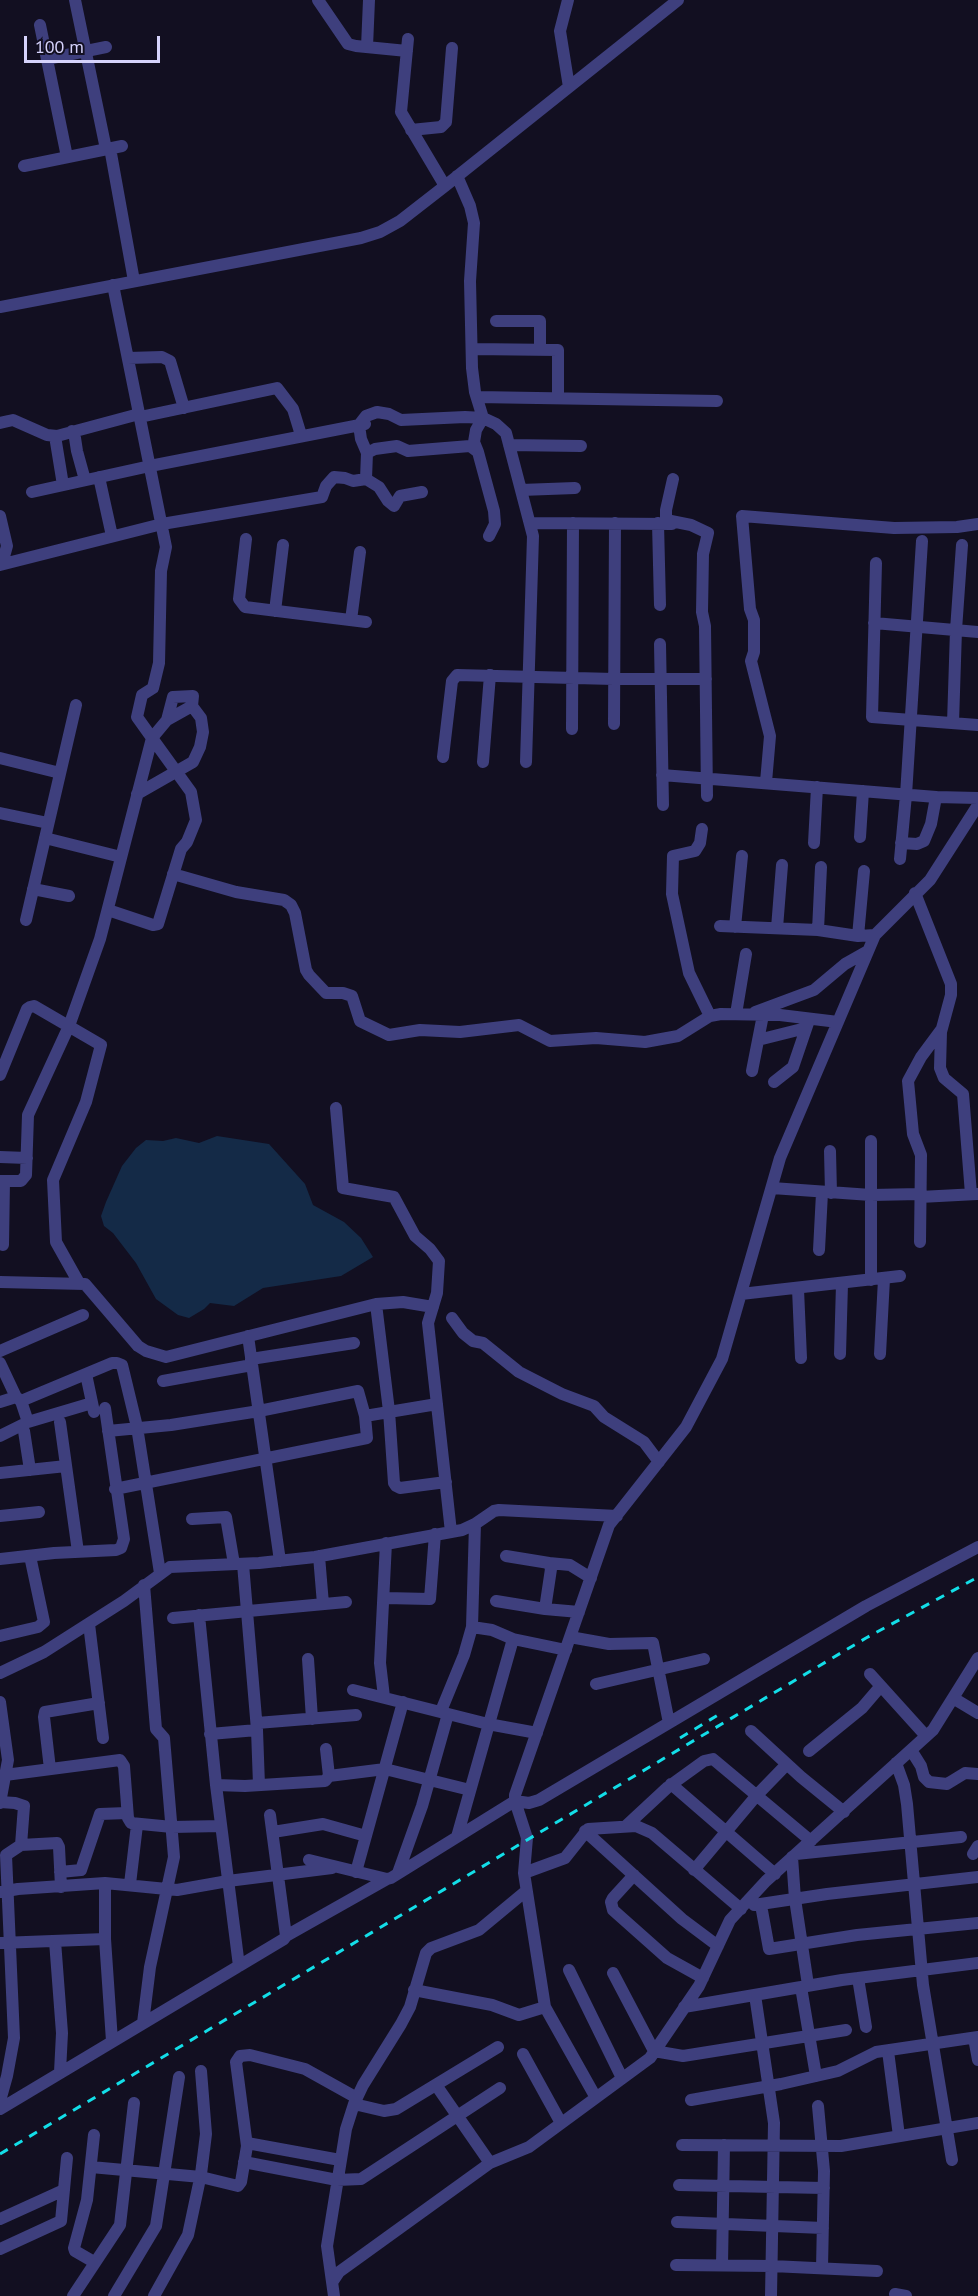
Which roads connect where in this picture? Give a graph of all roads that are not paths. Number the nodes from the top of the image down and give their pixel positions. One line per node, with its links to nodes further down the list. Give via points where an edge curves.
1 (75, 0): 10 (street)
2 (318, 0): 8 (street, via 344,40)
3 (369, 0): 8 (street)
4 (568, 0): 12 (street, via 560,30)
5 (678, 0): 12 (street)
6 (40, 25): 11 (street)
7 (106, 47): 10 (street)
8 (367, 47): 13 (street, via 407,45 401,112)
9 (452, 48): 13 (street, via 446,122 441,127)
10 (86, 52): 11 (street); 14 (street)
11 (47, 58): 15 (street)
12 (569, 87): 17 (street)
13 (411, 130): 18 (street)
14 (113, 148): 15 (street); 19 (street)
15 (67, 157): 16 (street)
16 (24, 166)
17 (457, 176): 18 (street); 23 (street, via 474,223 470,281)
18 (445, 186): 19 (street, via 400,221 361,238)
19 (134, 281): 20 (street)
20 (113, 285): 21 (street); 25 (street)
21 (0, 307)
22 (496, 321): 24 (street, via 540,321)
23 (472, 349): 24 (street); 26 (street)
24 (540, 350): 27 (street, via 558,350)
25 (128, 358): 29 (street, via 162,357 170,361); 30 (street)
26 (477, 397): 27 (street); 31 (street)
27 (558, 398): 28 (street)
28 (717, 400)
29 (184, 408): 30 (street); 35 (street, via 277,388 293,409)
30 (139, 416): 34 (street); 41 (street)
31 (483, 418): 33 (street, via 401,420 377,412 366,416); 37 (street, via 506,433); 39 (street, via 474,442)
32 (0, 423): 36 (street, via 13,420)
33 (362, 424): 35 (street); 40 (street)
34 (72, 431): 36 (street); 45 (street)
35 (301, 435): 41 (street)
36 (55, 436): 46 (street)
37 (509, 445): 38 (street); 48 (street)
38 (581, 446)
39 (478, 452): 40 (street, via 470,446 408,451 397,446); 60 (street, via 494,511 495,524)
40 (366, 453): 43 (street)
41 (150, 466): 42 (street); 56 (street)
42 (99, 477): 45 (street); 59 (street)
43 (366, 479): 50 (street, via 379,487 394,506 400,496); 56 (street, via 334,477 322,497)
44 (673, 479): 57 (street, via 666,520)
45 (85, 480): 46 (street)
46 (63, 485): 49 (street)
47 (575, 488): 48 (street)
48 (521, 490): 52 (street)
49 (32, 492)
50 (423, 492)
51 (0, 516): 67 (street, via 7,546)
52 (530, 523): 53 (street); 78 (street, via 533,542)
53 (573, 523): 54 (street); 79 (street)
54 (615, 523): 55 (street); 81 (street)
55 (658, 523): 57 (street); 68 (street)
56 (162, 524): 59 (street); 91 (street, via 166,547 161,571 159,663 153,688 142,695 137,717)
57 (691, 525): 82 (street, via 708,533 703,554 702,612)
58 (978, 525): 100 (street, via 894,528 742,516 754,620 751,661 770,736)
59 (112, 536): 67 (street)
60 (489, 536)
61 (246, 539): 69 (street, via 240,603)
62 (922, 541): 73 (street)
63 (283, 545): 69 (street)
64 (962, 545): 74 (street)
65 (360, 552): 70 (street)
66 (876, 563): 72 (street)
67 (1, 565)
68 (660, 606)
69 (275, 611): 70 (street)
70 (351, 620): 71 (street)
71 (366, 622)
72 (874, 623): 73 (street); 85 (street, via 872,717)
73 (916, 627): 74 (street); 85 (street)
74 (956, 630): 75 (street); 87 (street)
75 (978, 632)
76 (660, 644): 80 (street)
77 (490, 675): 78 (street); 92 (street, via 454,676); 94 (street)
78 (529, 676): 79 (street); 95 (street)
79 (572, 677): 81 (street); 90 (street)
80 (660, 678): 81 (street); 82 (street); 98 (street)
81 (614, 679): 88 (street)
82 (706, 679): 99 (street)
83 (76, 705): 97 (street)
84 (192, 706): 86 (street); 86 (street, via 193,696 173,697); 96 (street, via 201,718 200,747 193,762)
85 (910, 719): 87 (street); 104 (street)
86 (167, 720): 91 (street)
87 (953, 723): 89 (street)
88 (614, 724)
89 (978, 724)
90 (572, 729)
91 (152, 738): 96 (street); 103 (street)
92 (443, 757)
93 (0, 758): 97 (street)
94 (483, 762)
95 (526, 762)
96 (176, 771): 103 (street); 123 (street, via 191,792 196,820)
97 (60, 773): 111 (street)
98 (662, 775): 99 (street); 108 (street)
99 (707, 777): 100 (street); 105 (street)
100 (766, 782): 101 (street)
101 (817, 787): 102 (street); 115 (street)
102 (863, 791): 104 (street); 113 (street)
103 (137, 794): 117 (street)
104 (906, 795): 106 (street); 116 (street)
105 (707, 796)
106 (936, 797): 107 (street); 116 (street, via 924,841)
107 (978, 798)
108 (663, 805)
109 (978, 805): 125 (street, via 930,880)
110 (1, 816): 111 (street)
111 (48, 823): 114 (street)
112 (702, 829): 139 (street, via 695,851 674,856 672,894 689,973)
113 (860, 837)
114 (45, 838): 117 (street); 124 (street)
115 (814, 843)
116 (901, 843): 119 (street)
117 (121, 856): 127 (street)
118 (742, 856): 130 (street)
119 (900, 859)
120 (782, 866): 131 (street)
121 (821, 867): 132 (street)
122 (864, 871): 134 (street)
123 (173, 874): 127 (street, via 158,924); 139 (street, via 236,892 284,900 291,905 309,975 326,993 352,996 360,1021 389,1035 519,1025 550,1041 596,1038 645,1042 678,1036)
124 (33, 888): 126 (street); 128 (street)
125 (915, 893): 133 (street); 143 (street, via 951,984)
126 (69, 896)
127 (108, 910): 142 (street)
128 (26, 920)
129 (720, 926): 130 (street)
130 (735, 927): 131 (street)
131 (777, 928): 132 (street)
132 (818, 930): 134 (street)
133 (874, 935): 134 (street); 135 (street)
134 (858, 936)
135 (868, 951): 137 (street, via 814,990); 140 (street)
136 (746, 954): 137 (street)
137 (742, 1014): 138 (street); 139 (street)
138 (763, 1015): 141 (street, via 787,1016); 144 (street)
139 (710, 1017)
140 (838, 1022): 141 (street); 155 (street, via 780,1158)
141 (808, 1024): 144 (street); 147 (street, via 793,1067)
142 (69, 1026): 146 (street, via 30,1006); 153 (street, via 28,1115); 167 (street, via 99,1043 101,1049 86,1102 53,1180 56,1242)
143 (941, 1030): 149 (street, via 940,1068 944,1078 963,1094); 159 (street, via 909,1081 913,1134 921,1155)
144 (758, 1040): 145 (street)
145 (752, 1071)
146 (0, 1075)
147 (774, 1082)
148 (336, 1108): 172 (street, via 343,1188 394,1197 415,1236 439,1261)
149 (972, 1131): 157 (street)
150 (870, 1141): 158 (street)
151 (830, 1151): 156 (street)
152 (0, 1157): 153 (street)
153 (27, 1158): 154 (street, via 24,1180)
154 (2, 1181): 161 (street)
155 (772, 1188): 156 (street); 170 (street)
156 (826, 1193): 158 (street); 162 (street)
157 (974, 1194): 159 (street)
158 (871, 1195): 159 (street); 165 (street)
159 (920, 1195): 160 (street)
160 (920, 1242)
161 (3, 1245)
162 (819, 1250)
163 (900, 1276): 164 (street)
164 (884, 1279): 165 (street); 179 (street)
165 (870, 1280): 168 (street)
166 (0, 1282): 167 (street)
167 (79, 1283): 175 (street, via 88,1287 138,1346 155,1355 178,1355)
168 (842, 1284): 169 (street); 178 (street)
169 (798, 1289): 170 (street); 180 (street)
170 (741, 1294): 198 (street, via 722,1359 686,1427)
171 (376, 1304): 172 (street, via 403,1302); 175 (street); 190 (street)
172 (433, 1307): 187 (street, via 428,1323)
173 (83, 1315): 177 (street)
174 (452, 1318): 198 (street, via 463,1334 483,1343 519,1372 594,1406 604,1417 644,1442)
175 (248, 1336): 181 (street)
176 (354, 1343): 181 (street)
177 (0, 1351)
178 (840, 1354)
179 (880, 1354)
180 (801, 1358)
181 (252, 1362): 184 (street); 189 (street)
182 (0, 1363): 185 (street)
183 (86, 1374): 185 (street); 188 (street); 194 (street, via 112,1363 122,1365)
184 (163, 1381)
185 (19, 1399): 186 (street); 193 (street)
186 (0, 1402)
187 (437, 1404): 190 (street); 203 (street)
188 (97, 1407): 193 (street); 195 (street)
189 (259, 1411): 191 (street, via 358,1391); 194 (street); 197 (street)
190 (389, 1411): 191 (street); 203 (street, via 396,1486)
191 (365, 1416): 197 (street, via 367,1438)
192 (60, 1422): 199 (street)
193 (26, 1426): 196 (street); 200 (street)
194 (137, 1427): 195 (street); 202 (street)
195 (108, 1431): 204 (street)
196 (0, 1436)
197 (266, 1458): 202 (street); 219 (street)
198 (659, 1462): 207 (street)
199 (66, 1466): 200 (street); 214 (street)
200 (30, 1470): 201 (street)
201 (0, 1473)
202 (144, 1482): 204 (street); 222 (street)
203 (446, 1482): 210 (street)
204 (115, 1489): 214 (street, via 124,1544 116,1550)
205 (39, 1512): 206 (street)
206 (0, 1516)
207 (617, 1516): 209 (street, via 499,1510); 223 (street, via 609,1525)
208 (192, 1519): 221 (street, via 226,1517)
209 (475, 1524): 210 (street); 235 (street)
210 (451, 1532): 211 (street)
211 (435, 1534): 212 (street); 225 (street, via 430,1599)
212 (386, 1543): 216 (street); 225 (street)
213 (978, 1547): 257 (street, via 866,1606)
214 (78, 1552): 215 (street)
215 (30, 1556): 218 (street); 236 (street, via 44,1622)
216 (319, 1556): 219 (street); 228 (street)
217 (506, 1557): 220 (street)
218 (0, 1559)
219 (280, 1561): 221 (street)
220 (549, 1563): 223 (street, via 570,1565); 230 (street)
221 (239, 1564): 222 (street, via 179,1566); 229 (street)
222 (160, 1572): 224 (street)
223 (591, 1578): 231 (street)
224 (144, 1585): 234 (street); 289 (street, via 156,1729 164,1738)
225 (385, 1598): 248 (street, via 380,1663)
226 (496, 1600): 230 (street)
227 (346, 1602): 228 (street)
228 (323, 1604): 229 (street)
229 (248, 1610): 232 (street); 259 (street)
230 (545, 1610): 231 (street)
231 (579, 1612): 238 (street)
232 (199, 1615): 233 (street); 262 (street)
233 (173, 1618)
234 (89, 1624): 243 (street); 252 (street)
235 (472, 1627): 237 (street); 253 (street)
236 (0, 1636)
237 (513, 1639): 238 (street); 258 (street)
238 (568, 1643): 242 (street, via 653,1643); 261 (street)
239 (978, 1658): 249 (street)
240 (308, 1659): 256 (street)
241 (704, 1659): 242 (street)
242 (658, 1671): 245 (street); 257 (street)
243 (0, 1673)
244 (870, 1674): 246 (street)
245 (596, 1684)
246 (880, 1687): 263 (street); 266 (street, via 862,1708)
247 (353, 1690): 248 (street)
248 (384, 1697): 251 (street)
249 (953, 1698): 254 (street); 263 (street)
250 (0, 1702): 273 (street, via 8,1746)
251 (403, 1702): 253 (street); 271 (street)
252 (99, 1703): 264 (street); 270 (street, via 45,1713)
253 (444, 1712): 258 (street); 275 (street)
254 (978, 1713)
255 (356, 1715): 256 (street)
256 (312, 1719): 259 (street)
257 (669, 1723): 281 (street, via 539,1800)
258 (488, 1724): 261 (street); 279 (street)
259 (257, 1726): 262 (street); 277 (street)
260 (751, 1731): 269 (street)
261 (537, 1733): 281 (street)
262 (210, 1734): 276 (street)
263 (926, 1736): 267 (street)
264 (103, 1738)
265 (326, 1749): 274 (street)
266 (809, 1750)
267 (911, 1750): 268 (street); 272 (street, via 929,1782 947,1784 965,1773)
268 (896, 1763): 283 (street); 297 (street, via 904,1785)
269 (787, 1764): 280 (street); 283 (street)
270 (50, 1769): 273 (street); 284 (street, via 120,1760 124,1766)
271 (385, 1769): 274 (street); 275 (street); 293 (street)
272 (978, 1774)
273 (5, 1775): 282 (street)
274 (329, 1776): 277 (street, via 321,1782)
275 (429, 1781): 279 (street); 309 (street)
276 (216, 1785): 277 (street); 287 (street)
277 (260, 1785)
278 (671, 1785): 280 (street, via 712,1759); 288 (street); 292 (street)
279 (470, 1790): 294 (street)
280 (757, 1795): 292 (street); 296 (street)
281 (515, 1801): 294 (street); 305 (street, via 527,1838)
282 (0, 1802): 298 (street, via 24,1806)
283 (844, 1812): 296 (street)
284 (127, 1813): 286 (street, via 128,1821); 303 (street, via 100,1814 81,1870)
285 (270, 1815): 291 (street)
286 (137, 1825): 289 (street); 313 (street)
287 (221, 1826): 289 (street); 311 (street)
288 (627, 1826): 290 (street, via 593,1827); 302 (street, via 652,1833)
289 (171, 1827): 316 (street, via 174,1864)
290 (585, 1831): 305 (street, via 565,1858); 308 (street)
291 (273, 1832): 293 (street, via 323,1824); 307 (street)
292 (726, 1832): 302 (street); 306 (street)
293 (366, 1836): 304 (street)
294 (457, 1837): 309 (street)
295 (961, 1837): 297 (street)
296 (811, 1841): 299 (street)
297 (910, 1841): 299 (street); 314 (street)
298 (10, 1848): 303 (street, via 59,1844); 318 (street, via 5,1859)
299 (794, 1856): 306 (street); 319 (street)
300 (309, 1860): 301 (street)
301 (339, 1868): 304 (street); 307 (street)
302 (694, 1870): 321 (street)
303 (60, 1872): 315 (street)
304 (356, 1872): 309 (street)
305 (524, 1873): 317 (street)
306 (775, 1874): 321 (street)
307 (278, 1875): 311 (street); 324 (street)
308 (634, 1875): 329 (street); 335 (street, via 613,1898 613,1910 667,1958)
309 (393, 1876): 324 (street)
310 (978, 1877): 314 (street)
311 (228, 1881): 316 (street); 331 (street)
312 (105, 1883): 313 (street); 315 (street); 325 (street)
313 (130, 1884): 316 (street)
314 (914, 1884): 319 (street); 323 (street)
315 (61, 1887): 318 (street)
316 (168, 1889): 342 (street, via 150,1967)
317 (526, 1891): 338 (street, via 478,1930 431,1948); 340 (street)
318 (4, 1892): 327 (street)
319 (795, 1899): 320 (street); 328 (street)
320 (762, 1905): 321 (street); 328 (street, via 769,1949)
321 (744, 1906): 329 (street, via 730,1920)
322 (978, 1923): 323 (street)
323 (918, 1929): 328 (street); 333 (street)
324 (286, 1936): 331 (street)
325 (105, 1940): 326 (street); 347 (street)
326 (55, 1941): 327 (street); 356 (street, via 62,2033)
327 (4, 1943): 365 (street, via 13,2046)
328 (802, 1944): 337 (street)
329 (718, 1946): 335 (street)
330 (978, 1963): 333 (street)
331 (239, 1966): 342 (street)
332 (569, 1970): 359 (street)
333 (922, 1970): 336 (street); 349 (street)
334 (613, 1973): 351 (street)
335 (703, 1978): 341 (street)
336 (858, 1978): 337 (street); 343 (street)
337 (805, 1986): 339 (street); 345 (street)
338 (414, 1990): 340 (street, via 519,2014); 366 (street, via 401,2024)
339 (754, 1995): 341 (street); 348 (street)
340 (545, 2007): 363 (street)
341 (684, 2007): 351 (street)
342 (143, 2023): 347 (street)
343 (866, 2027)
344 (846, 2030): 345 (street)
345 (809, 2036): 348 (street); 357 (street)
346 (976, 2038): 349 (street); 354 (street)
347 (112, 2041): 356 (street)
348 (763, 2043): 351 (street, via 684,2056); 361 (street)
349 (931, 2044): 352 (street); 373 (street)
350 (498, 2047): 360 (street)
351 (654, 2051): 359 (street)
352 (888, 2051): 357 (street); 375 (street)
353 (523, 2054): 371 (street)
354 (978, 2060)
355 (201, 2071): 389 (street, via 206,2134)
356 (60, 2072): 369 (street)
357 (816, 2076): 361 (street)
358 (179, 2077): 388 (street)
359 (622, 2078): 363 (street)
360 (436, 2085): 366 (street, via 389,2111); 370 (street)
361 (770, 2086): 364 (street); 379 (street)
362 (500, 2088): 370 (street)
363 (595, 2096): 371 (street)
364 (692, 2100)
365 (0, 2101)
366 (355, 2101): 376 (street, via 304,2069 240,2056 236,2062); 382 (street)
367 (134, 2103): 387 (street)
368 (818, 2106): 380 (street)
369 (0, 2109)
370 (458, 2116): 385 (street); 390 (street, via 367,2177)
371 (561, 2123): 385 (street, via 529,2147)
372 (978, 2123): 373 (street)
373 (946, 2128): 375 (street); 383 (street)
374 (94, 2135): 386 (street)
375 (899, 2136): 380 (street)
376 (247, 2144): 382 (street); 384 (street)
377 (682, 2145): 378 (street)
378 (724, 2145): 379 (street); 392 (street)
379 (774, 2145): 380 (street); 393 (street)
380 (821, 2146): 394 (street)
381 (67, 2158): 395 (street)
382 (340, 2160): 390 (street)
383 (952, 2160)
384 (244, 2162): 389 (street, via 238,2186); 390 (street)
385 (490, 2163): 410 (street, via 339,2272)
386 (92, 2166): 387 (street); 402 (street)
387 (127, 2169): 388 (street); 404 (street, via 120,2225)
388 (165, 2173): 389 (street); 412 (street, via 156,2226)
389 (201, 2177): 413 (street, via 188,2235)
390 (337, 2180): 410 (street, via 327,2246)
391 (679, 2185): 392 (street)
392 (724, 2186): 393 (street); 399 (street)
393 (774, 2186): 394 (street); 400 (street)
394 (824, 2188): 401 (street)
395 (64, 2190): 396 (street); 397 (street)
396 (0, 2219)
397 (61, 2221): 402 (street); 403 (street)
398 (677, 2222): 399 (street)
399 (724, 2224): 400 (street); 406 (street)
400 (773, 2226): 401 (street); 407 (street)
401 (823, 2228): 408 (street)
402 (79, 2230): 404 (street, via 75,2251)
403 (0, 2249)
404 (94, 2262): 411 (street)
405 (676, 2265): 406 (street)
406 (722, 2265): 407 (street)
407 (772, 2266): 408 (street); 414 (street)
408 (822, 2268): 409 (street)
409 (877, 2271)
410 (331, 2291)
411 (72, 2296)
412 (114, 2296)
413 (154, 2296)
414 (771, 2296)

